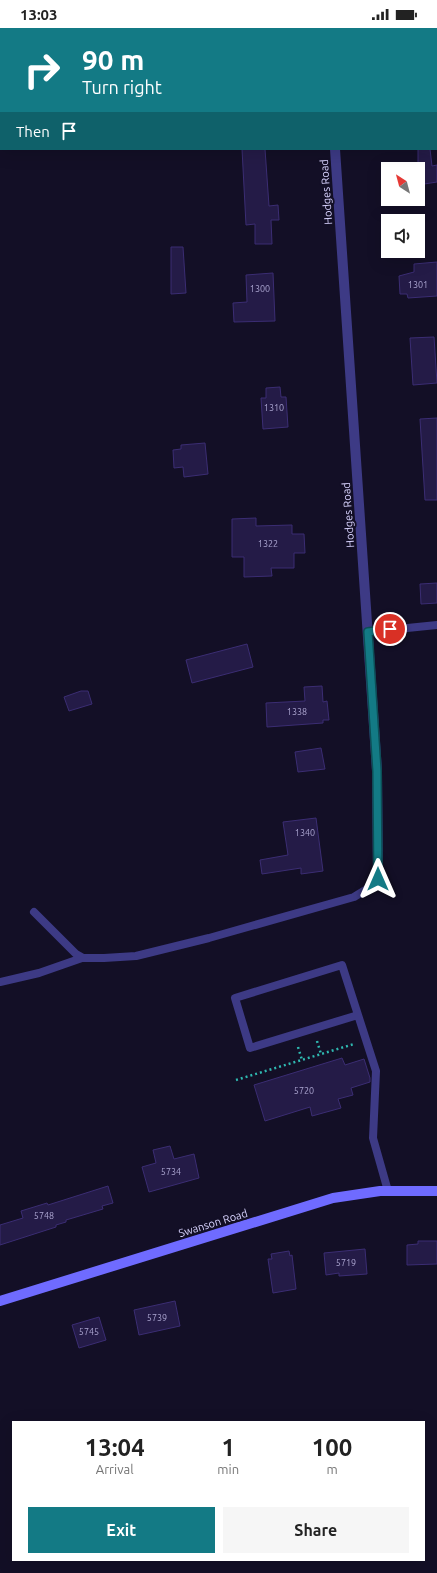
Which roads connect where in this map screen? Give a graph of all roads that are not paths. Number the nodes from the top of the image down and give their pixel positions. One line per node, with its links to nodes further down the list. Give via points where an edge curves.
1 (335, 150): 3 (street, Hodges Road)
2 (437, 625): 3 (lane)
3 (368, 632): 4 (street, Hodges Road, via 377,771)
4 (378, 879): 6 (lane, via 354,897 209,938 136,956)
5 (34, 912): 6 (lane)
6 (82, 958): 7 (lane)
7 (0, 982)
8 (358, 1015): 8 (lane, via 342,965 234,998 250,1048); 9 (lane, via 376,1070 373,1138)
9 (388, 1190): 10 (street, Swanson Road); 11 (street, Swanson Road, via 319,1202)
10 (437, 1191)
11 (0, 1301)

